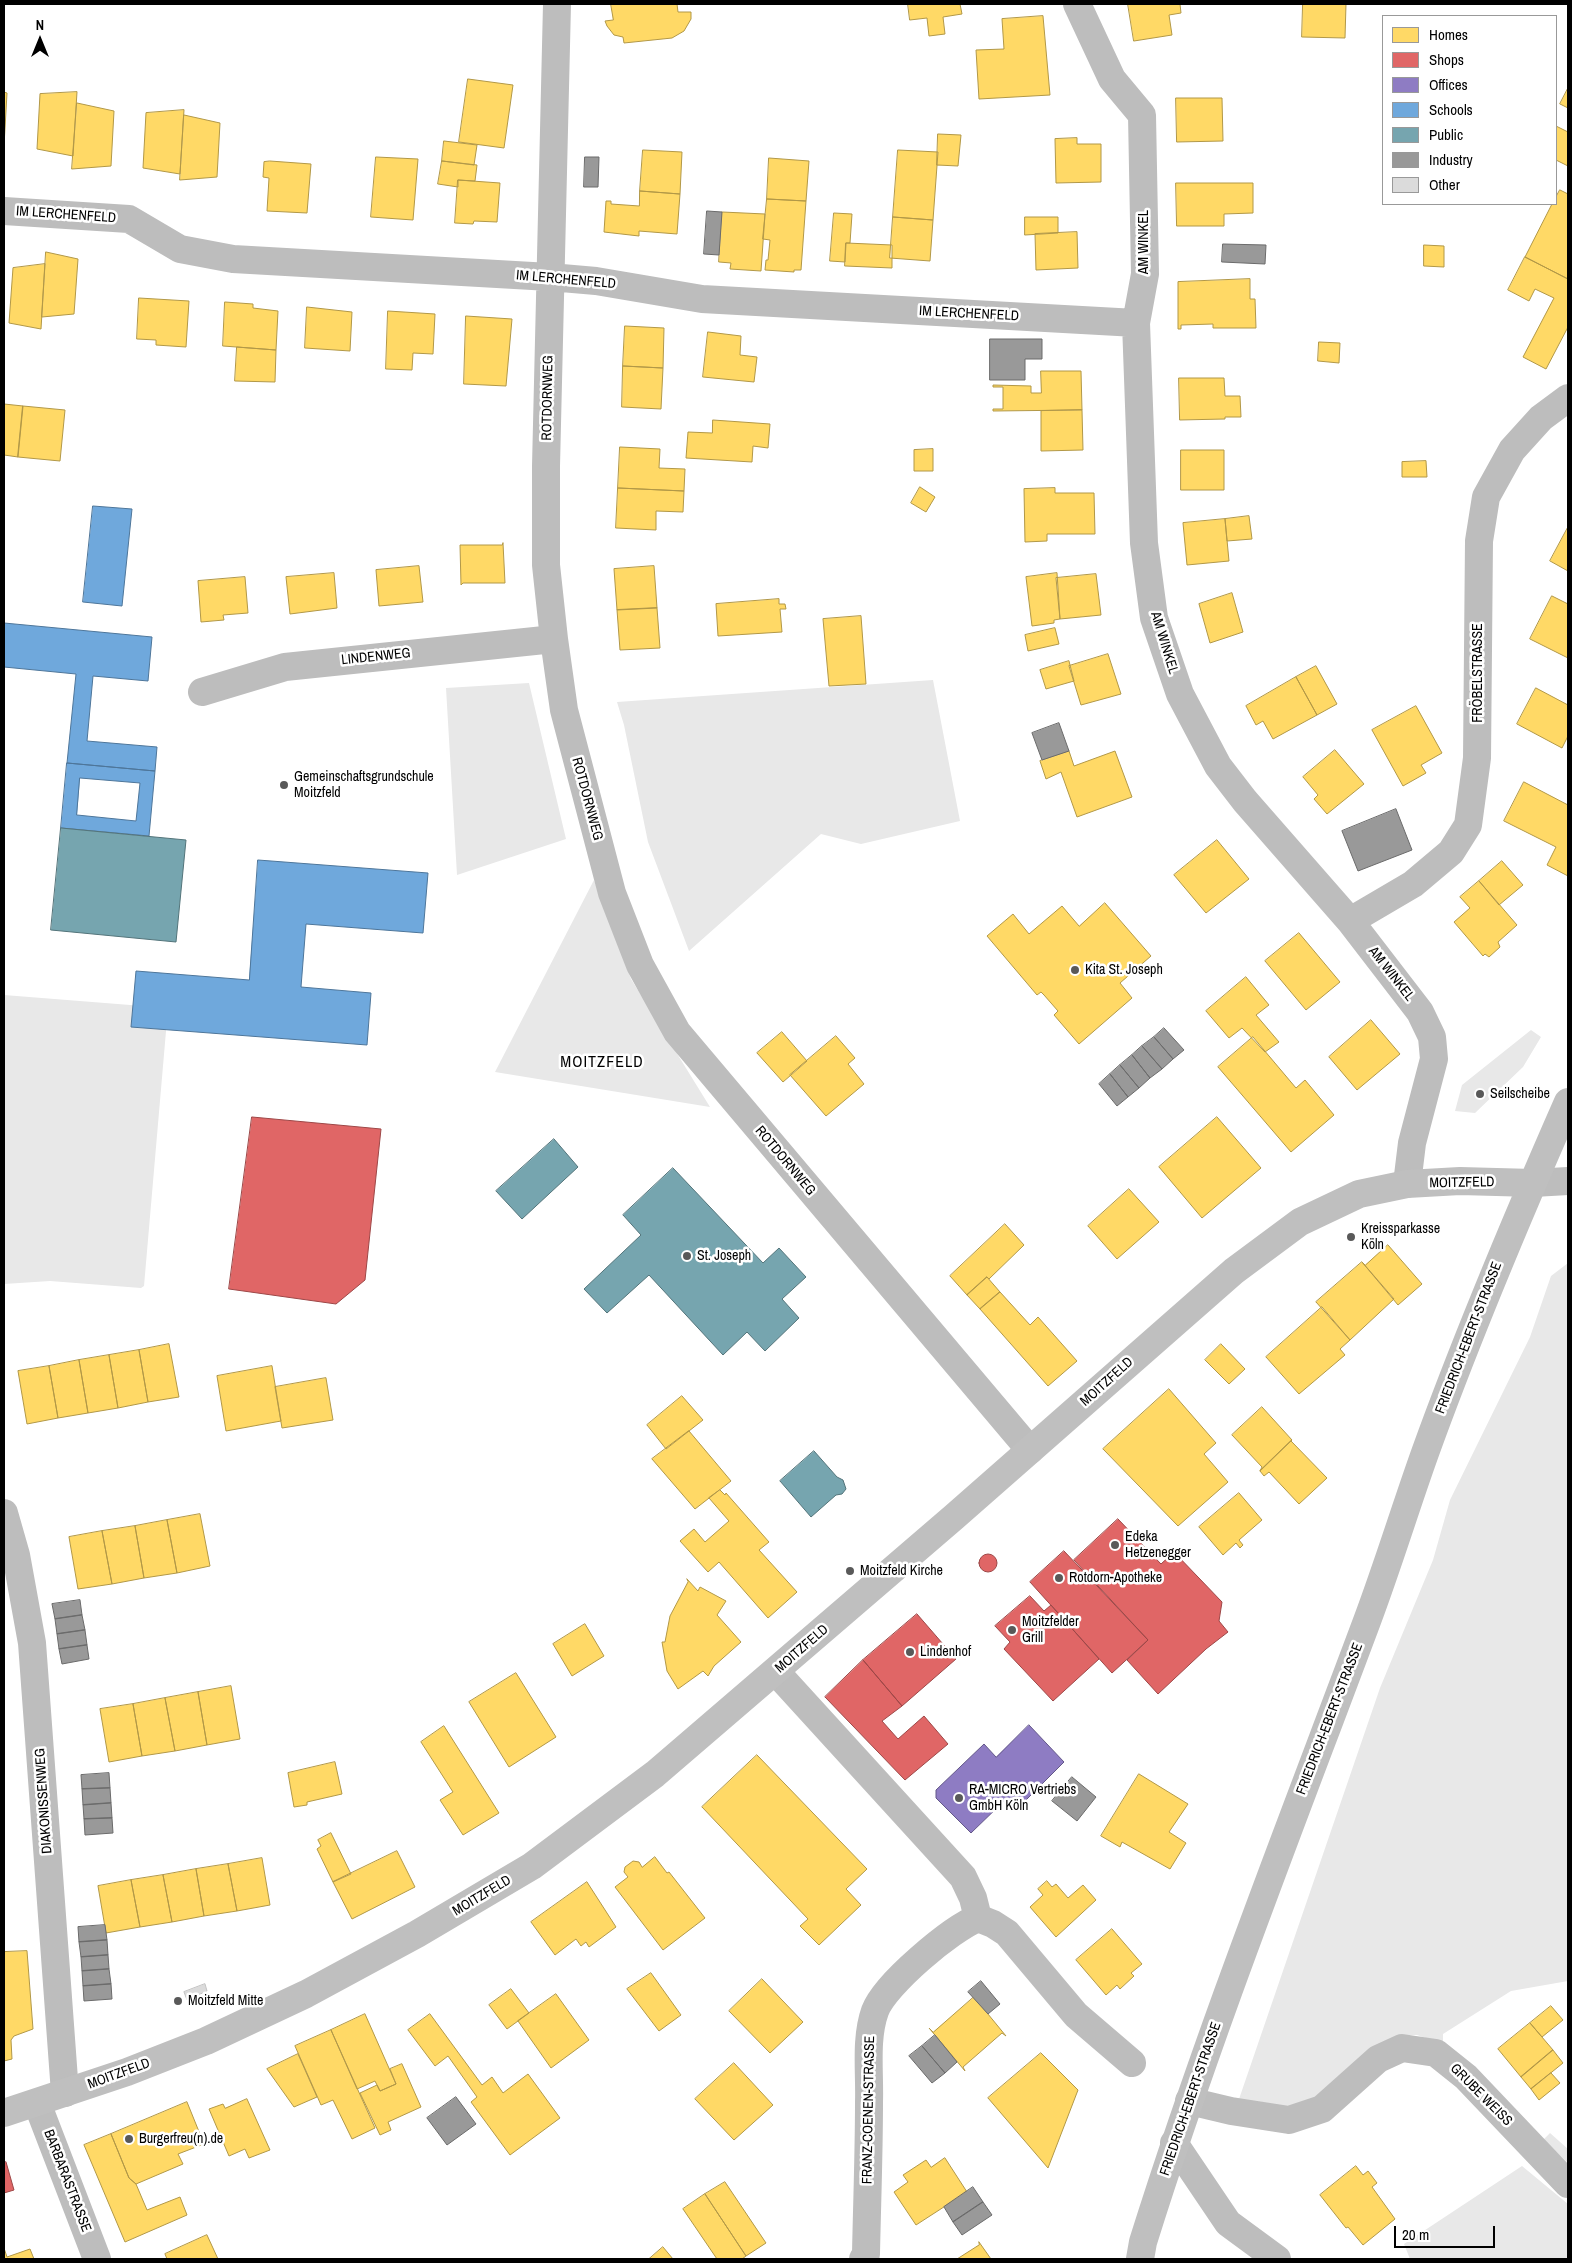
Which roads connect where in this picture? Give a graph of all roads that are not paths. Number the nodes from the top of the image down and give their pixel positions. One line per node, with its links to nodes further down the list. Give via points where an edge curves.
1 (557, 4): 4 (street, ROTDORNWEG)
2 (1077, 4): 5 (street, AM WINKEL, via 1112,79 1142,115 1145,274)
3 (4, 211): 4 (street, IM LERCHENFELD, via 128,219 180,249 233,259)
4 (550, 278): 5 (street, IM LERCHENFELD, via 596,281 702,299); 7 (street, ROTDORNWEG, via 546,565)
5 (1136, 323): 9 (street, AM WINKEL, via 1144,543 1154,618 1180,694 1218,766)
6 (1568, 398): 9 (street, FRÖBELSTRASSE, via 1541,418 1512,450 1486,497 1479,540 1477,758 1468,825 1451,852 1419,879)
7 (554, 639): 8 (street, LINDENWEG, via 285,667); 14 (street, ROTDORNWEG, via 564,710 612,893 640,965 677,1032)
8 (202, 692)
9 (1350, 921): 13 (street, AM WINKEL, via 1420,1012 1432,1037 1434,1059 1412,1143)
10 (1568, 1102): 12 (main road, FRIEDRICH-EBERT-STRASSE)
11 (1568, 1181): 12 (street, MOITZFELD)
12 (1532, 1183): 13 (main road, MOITZFELD, via 1460,1181); 20 (main road, FRIEDRICH-EBERT-STRASSE, via 1486,1292 1425,1453 1368,1617)
13 (1407, 1184): 14 (main road, MOITZFELD, via 1359,1194 1300,1222 1234,1271)
14 (1030, 1450): 16 (main road, MOITZFELD)
15 (4, 1513): 19 (street, DIAKONISSENWEG, via 16,1555 32,1643)
16 (776, 1672): 17 (street, via 963,1877); 19 (main road, MOITZFELD, via 655,1774 532,1866 417,1934 306,1994 206,2041)
17 (978, 1918): 18 (street, via 1007,1933 1076,2015); 26 (street, FRANZ-COENEN-STRASSE, via 954,1932 899,1978 875,2011 870,2036 866,2254)
18 (1132, 2063)
19 (65, 2092): 21 (main road, MOITZFELD)
20 (1189, 2101): 23 (main road, FRIEDRICH-EBERT-STRASSE); 24 (street, GRUBE WEISS, via 1288,2120 1322,2109 1378,2059 1402,2048 1436,2052 1466,2077)
21 (37, 2103): 22 (main road, MOITZFELD); 25 (street, BARBARASTRASSE)
22 (4, 2113)
23 (1174, 2143): 27 (main road, FRIEDRICH-EBERT-STRASSE); 28 (street, via 1228,2223)
24 (1568, 2184)
25 (97, 2259)
26 (863, 2259)
27 (1140, 2259)
28 (1277, 2259)

